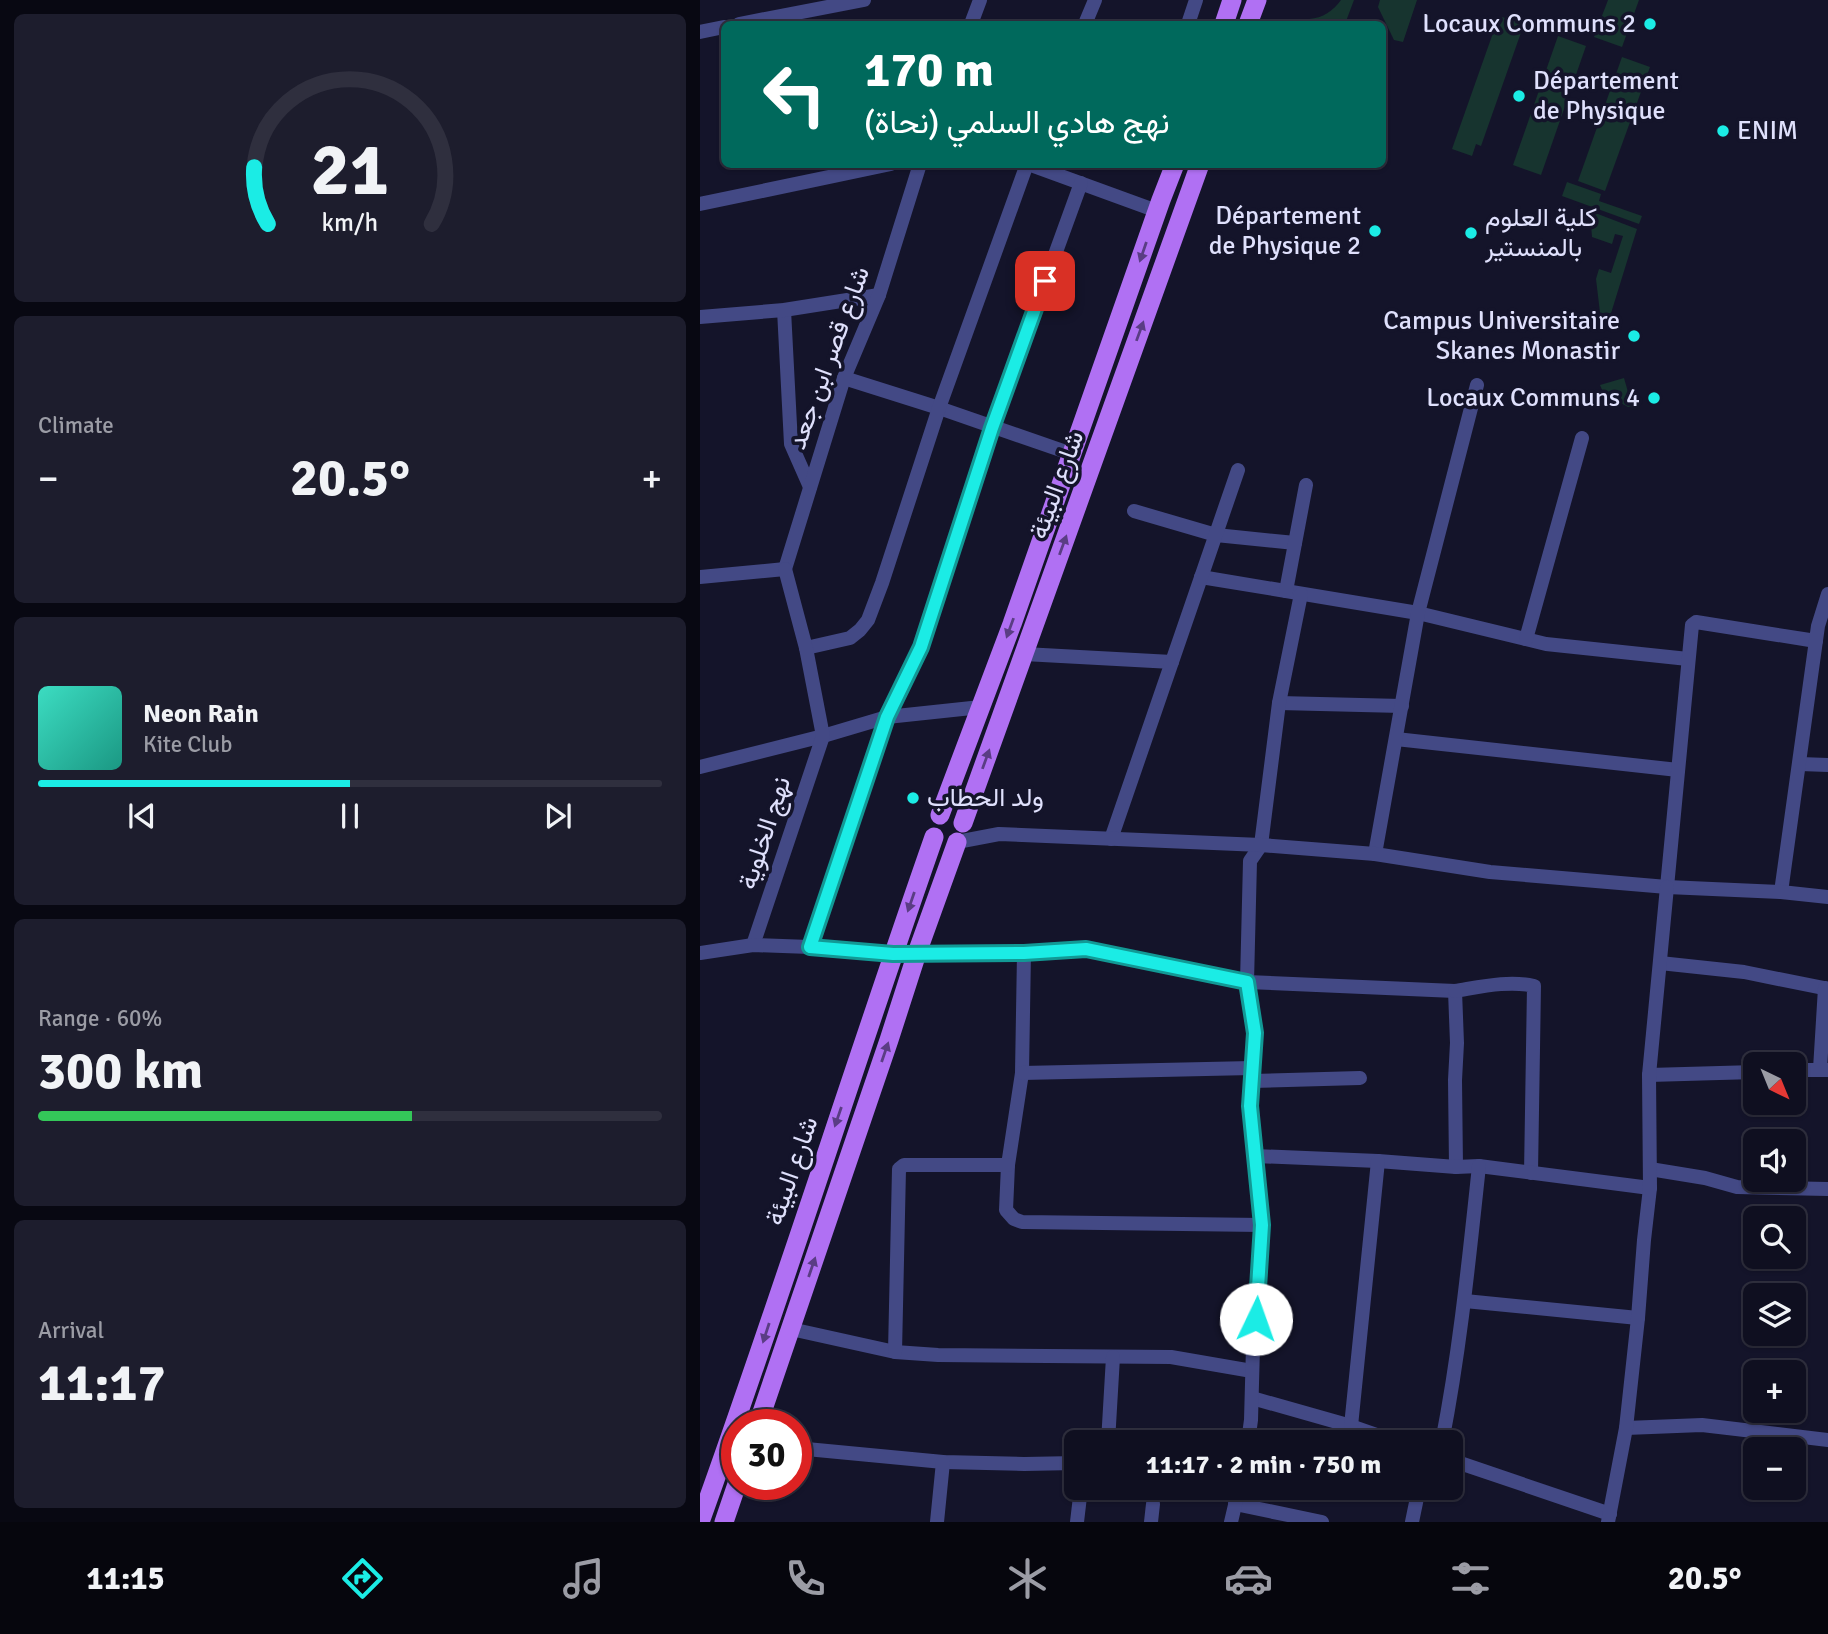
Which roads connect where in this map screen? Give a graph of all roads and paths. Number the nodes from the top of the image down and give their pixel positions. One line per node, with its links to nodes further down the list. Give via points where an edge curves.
1 (864, 0): 7 (street)
2 (980, 0): 8 (street)
3 (1095, 0): 9 (street)
4 (1196, 0): 10 (street)
5 (1232, 0): 11 (main road)
6 (1257, 0): 12 (main road)
7 (756, 21)
8 (972, 21)
9 (1086, 21)
10 (1189, 21)
11 (1225, 21)
12 (1249, 21)
13 (721, 28): 14 (street)
14 (700, 32)
15 (872, 168): 22 (street)
16 (919, 168): 26 (street, شارع قصر ابن جعد)
17 (1027, 168): 31 (street)
18 (1039, 168): 21 (street)
19 (1198, 168): 23 (main road, شارع البيئة)
20 (1170, 169): 24 (main road, شارع البيئة)
21 (1081, 183): 24 (street); 32 (street)
22 (700, 204)
23 (1184, 206): 24 (main road); 25 (main road, شارع البيئة)
24 (1157, 211): 25 (main road); 34 (main road, شارع البيئة, one-way to 34)
25 (1177, 229): 50 (main road, شارع البيئة, one-way to 25)
26 (879, 295): 27 (street); 29 (street, شارع قصر ابن جعد)
27 (784, 310): 28 (street); 37 (street, via 791,444)
28 (700, 317)
29 (844, 378): 31 (street); 37 (street, شارع قصر ابن جعد)
30 (1477, 385): 46 (street)
31 (939, 408): 32 (street); 49 (street, via 868,620 850,638)
32 (992, 428): 34 (street); 56 (street, via 921,647)
33 (1582, 438): 48 (street)
34 (1072, 454): 54 (main road, شارع البيئة, one-way to 54)
35 (1238, 470): 39 (street)
36 (1306, 485): 40 (street)
37 (810, 487): 41 (street, شارع قصر ابن جعد)
38 (1134, 511): 39 (street)
39 (1216, 535): 40 (street); 42 (street)
40 (1295, 543): 44 (street)
41 (785, 569): 43 (street); 49 (street)
42 (1201, 577): 44 (street); 52 (street)
43 (700, 578)
44 (1293, 593): 46 (street); 53 (street)
45 (1828, 594): 47 (street)
46 (1418, 614): 48 (street); 55 (street)
47 (1821, 632): 51 (street, via 1696,622); 59 (street)
48 (1526, 639): 51 (street)
49 (806, 648): 57 (street)
50 (1024, 653): 52 (street); 64 (main road, شارع البيئة, one-way to 50)
51 (1688, 659): 62 (street)
52 (1172, 662): 66 (street)
53 (1279, 703): 55 (street); 67 (street)
54 (981, 706): 56 (street); 63 (main road, شارع البيئة)
55 (1402, 706): 58 (street)
56 (887, 717): 57 (street); 73 (street)
57 (823, 736): 61 (street); 72 (street, نهج الخلوية)
58 (1396, 739): 62 (street); 68 (street)
59 (1800, 764): 60 (street); 70 (street)
60 (1828, 765)
61 (700, 767)
62 (1678, 770): 69 (street)
63 (940, 815): 64 (main road, via 956,815); 65 (main road, شارع البيئة, via 933,822)
64 (960, 833): 65 (main road, via 952,844 942,844); 66 (street); 75 (main road, شارع البيئة)
65 (934, 837): 77 (main road, شارع البيئة, one-way to 77)
66 (1111, 839): 67 (street)
67 (1261, 845): 68 (street); 79 (street, via 1250,862)
68 (1375, 854): 69 (street, via 1490,872)
69 (1667, 887): 70 (street); 78 (street)
70 (1781, 892): 71 (street)
71 (1828, 897)
72 (753, 945): 73 (street); 74 (street)
73 (810, 947): 77 (street)
74 (700, 953)
75 (917, 953): 76 (street); 77 (street); 101 (main road, شارع البيئة, one-way to 75)
76 (1024, 953): 79 (street, via 1086,949); 85 (street)
77 (893, 954): 125 (main road, شارع البيئة, one-way to 125)
78 (1660, 963): 80 (street, via 1744,972); 87 (street)
79 (1247, 982): 81 (street); 86 (street, via 1255,1033)
80 (1827, 989): 83 (street)
81 (1455, 991): 93 (street); 95 (street, via 1534,986)
82 (1806, 1070): 83 (street)
83 (1824, 1070)
84 (1743, 1072): 87 (street)
85 (1022, 1073): 86 (street); 91 (street)
86 (1252, 1075): 88 (street); 89 (street)
87 (1649, 1075): 94 (street)
88 (1360, 1078)
89 (1255, 1156): 90 (street); 98 (street)
90 (1378, 1161): 93 (street); 107 (street)
91 (1008, 1165): 98 (street, via 1006,1210 1022,1222); 102 (street, via 914,1164 899,1169)
92 (1479, 1166): 93 (street); 95 (street); 99 (street)
93 (1456, 1167)
94 (1650, 1169): 96 (street); 97 (street, via 1737,1186)
95 (1531, 1173): 96 (street)
96 (1650, 1188): 100 (street)
97 (1828, 1189)
98 (1262, 1225): 104 (street)
99 (1465, 1301): 100 (street); 112 (street)
100 (1638, 1318): 108 (street)
101 (791, 1329): 102 (street); 106 (main road, شارع البيئة)
102 (895, 1352): 103 (street)
103 (1112, 1357): 104 (street, via 1171,1357); 109 (street)
104 (1252, 1371): 105 (street)
105 (1252, 1398): 107 (street); 110 (street)
106 (763, 1409)
107 (1351, 1426): 111 (street)
108 (1626, 1428): 113 (street, via 1702,1425); 124 (street)
109 (1109, 1430)
110 (1250, 1430)
111 (1362, 1430)
112 (1444, 1430)
113 (1828, 1440)
114 (812, 1450): 115 (street)
115 (943, 1462): 116 (street); 127 (street)
116 (1064, 1463)
117 (1463, 1464): 124 (street)
118 (732, 1500): 126 (main road)
119 (1080, 1500): 128 (street)
120 (1236, 1500): 123 (street)
121 (1417, 1500): 132 (street)
122 (1153, 1504): 129 (street)
123 (1235, 1504): 130 (street); 131 (street)
124 (1609, 1518)
125 (700, 1522)
126 (724, 1522)
127 (937, 1522)
128 (1077, 1522)
129 (1150, 1522)
130 (1231, 1522)
131 (1322, 1522)
132 (1412, 1522)

